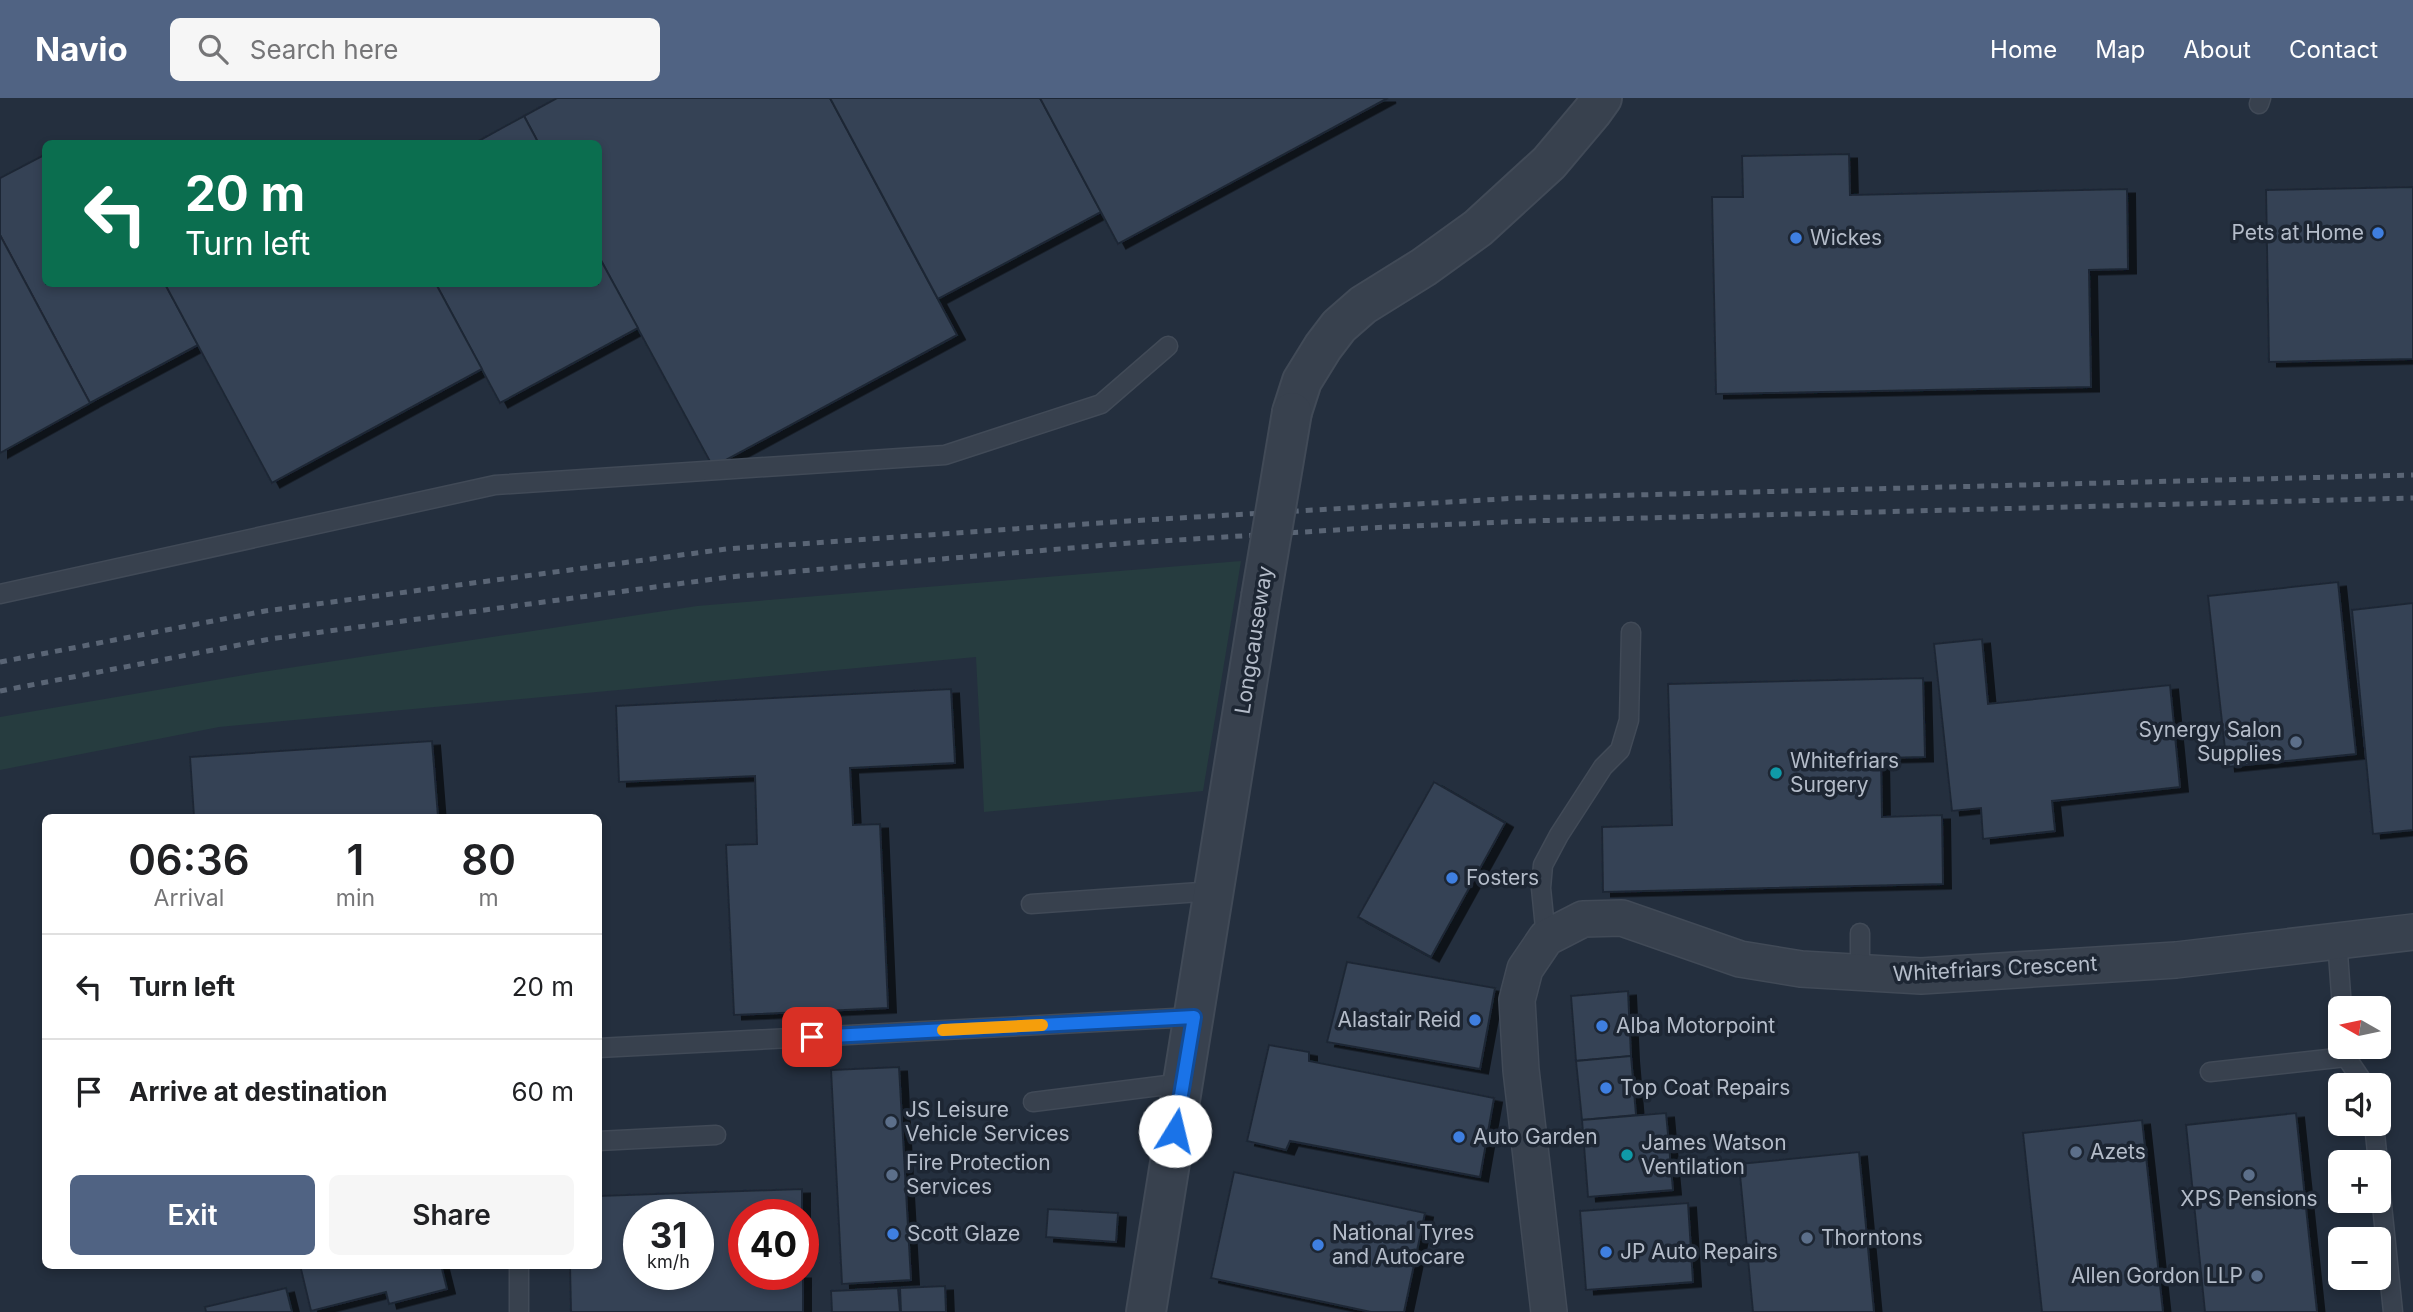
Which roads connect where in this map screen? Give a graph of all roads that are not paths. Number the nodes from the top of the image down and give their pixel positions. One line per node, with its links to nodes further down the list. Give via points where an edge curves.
1 (1602, 98): 5 (street, Longcauseway, bridge, via 1549,163 1498,210 1339,326 1302,381 1292,412)
2 (1168, 346): 3 (lane, via 1101,404 945,455 495,485)
3 (0, 594)
4 (1631, 632): 9 (lane, via 1629,720 1620,750 1603,767 1543,865)
5 (1214, 891): 6 (lane); 13 (street, Longcauseway)
6 (1031, 904)
7 (2413, 932): 10 (street, Whitefriars Crescent)
8 (1860, 933): 11 (lane)
9 (1546, 937): 11 (street, Whitefriars Crescent, via 1583,919 1622,918 1740,959); 25 (street, via 1525,969 1517,1000)
10 (2337, 940): 11 (street, Whitefriars Crescent, via 2176,960 1921,976); 12 (lane)
11 (1860, 972)
12 (2341, 996)
13 (1194, 1017): 14 (lane); 17 (street, Longcauseway)
14 (602, 1048)
15 (2328, 1055): 16 (lane)
16 (2210, 1072)
17 (1183, 1083): 18 (lane); 24 (street, Longcauseway)
18 (1033, 1102)
19 (716, 1135): 20 (lane)
20 (602, 1141)
21 (2383, 1213): 26 (lane)
22 (519, 1269): 23 (lane)
23 (519, 1312)
24 (1146, 1312)
25 (1549, 1312)
26 (2393, 1312)

